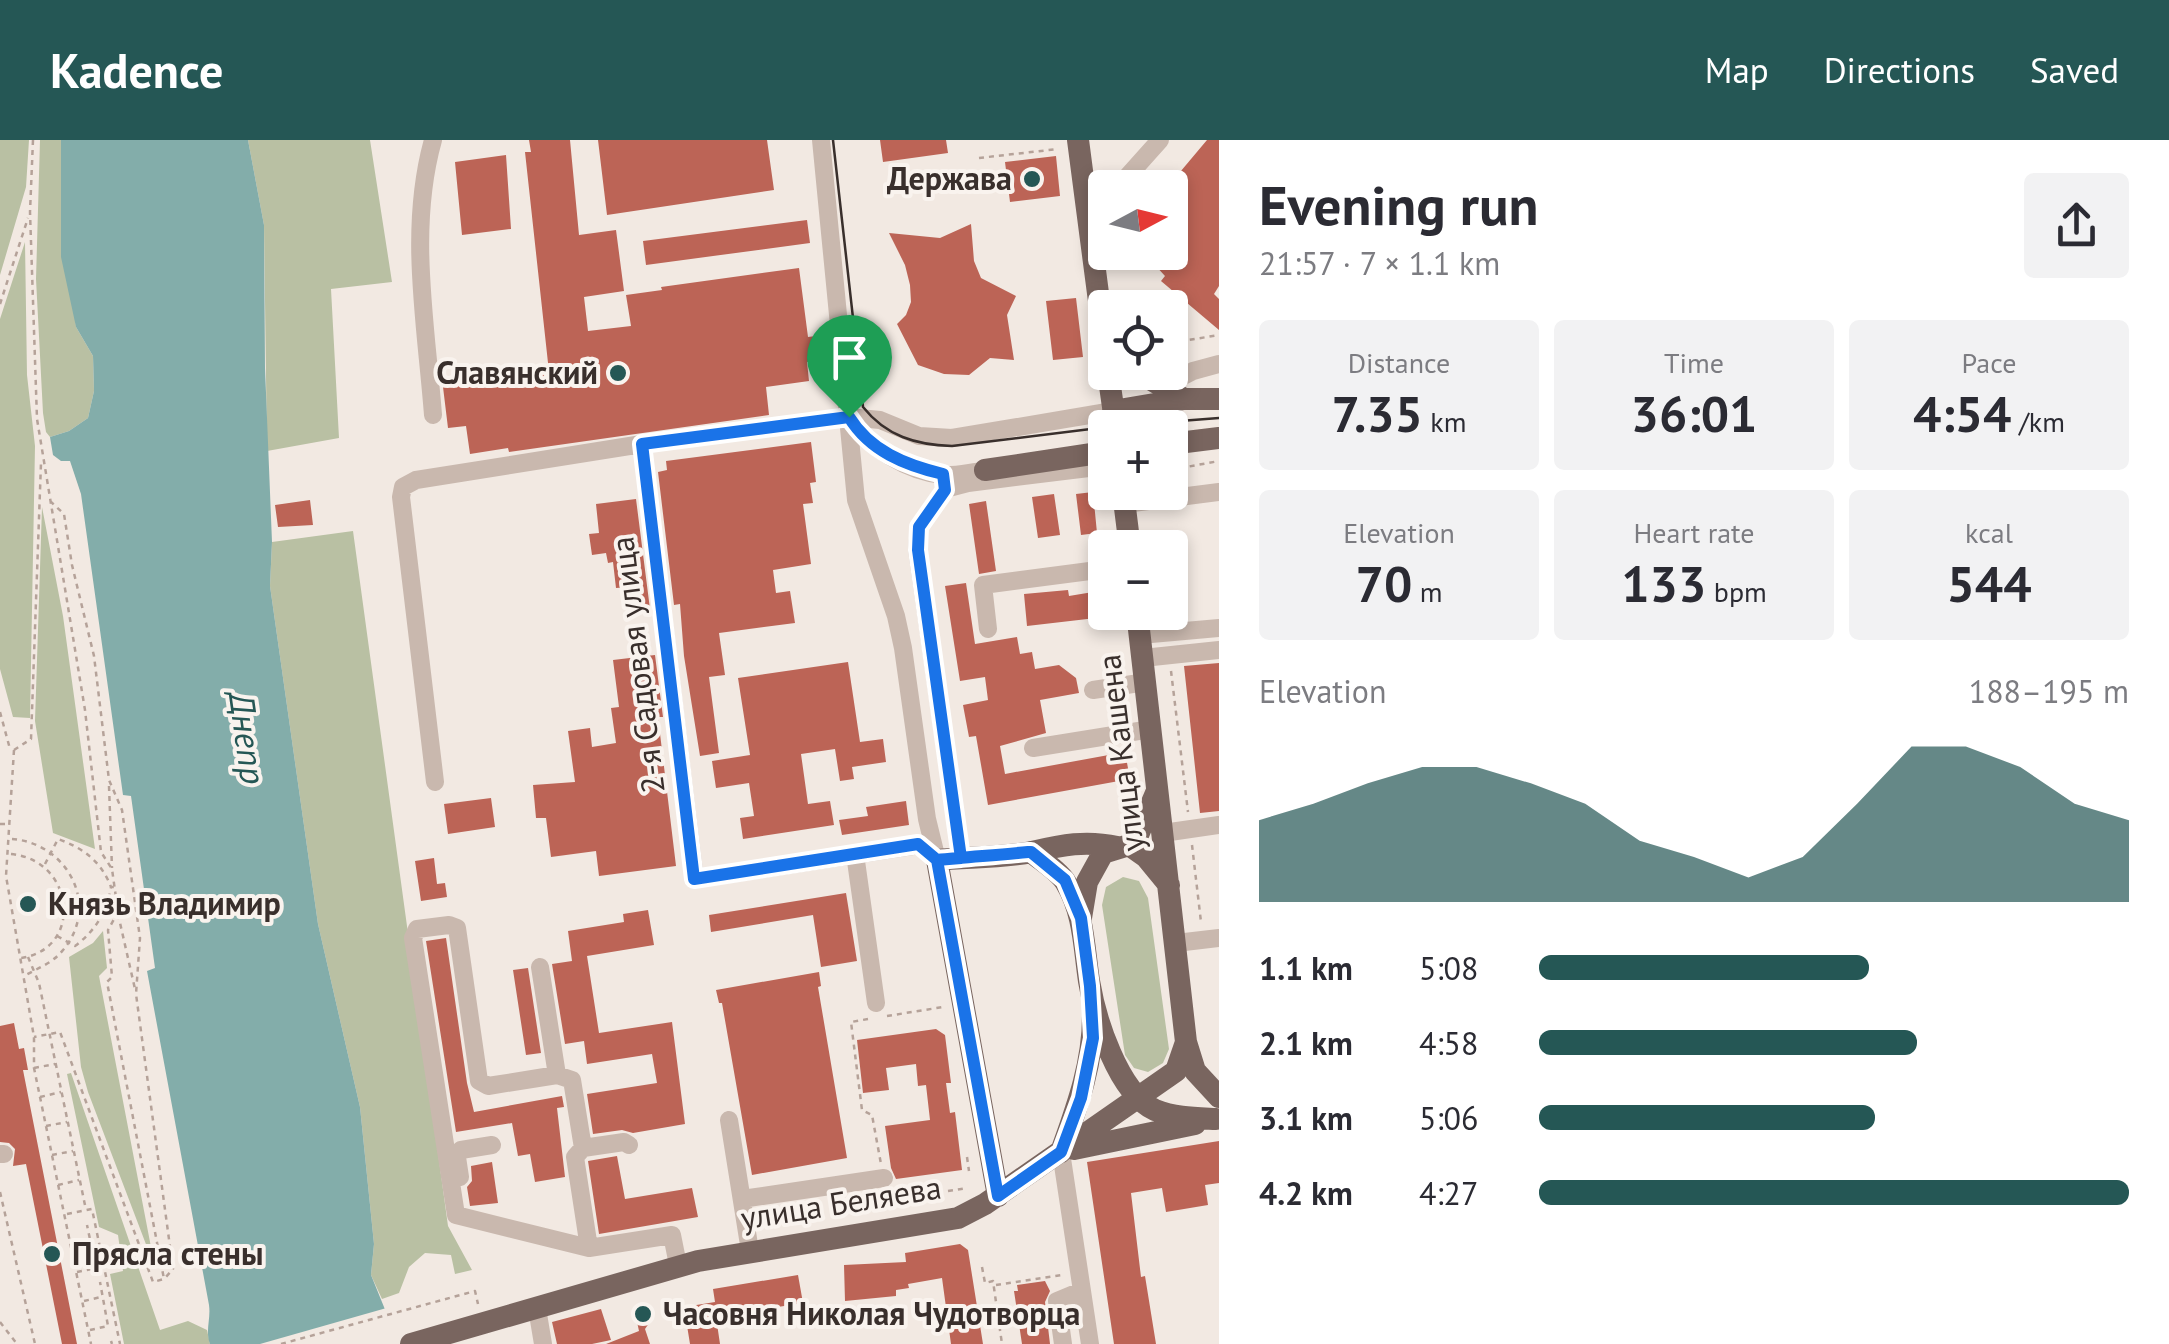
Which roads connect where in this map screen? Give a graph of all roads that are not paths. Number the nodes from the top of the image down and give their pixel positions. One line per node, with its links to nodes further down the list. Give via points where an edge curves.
1 (433, 140): 13 (street, via 418,228)
2 (820, 140): 14 (street)
3 (1160, 140): 5 (street)
4 (1071, 144): 6 (main road)
5 (1133, 170)
6 (1095, 290)
7 (1219, 364): 8 (street)
8 (1188, 373)
9 (1168, 390): 10 (main road)
10 (1184, 399): 11 (main road); 12 (main road)
11 (1219, 399)
12 (1146, 410)
13 (433, 414)
14 (849, 417): 15 (street, via 952,438); 18 (street); 22 (street, via 884,453); 42 (street, via 856,500 896,616)
15 (1088, 422)
16 (1219, 438): 17 (main road)
17 (1188, 442)
18 (642, 444): 34 (street, via 404,487); 40 (street, 2-я Садовая улица, via 694,879)
19 (1088, 455): 21 (main road)
20 (1088, 468): 22 (street)
21 (985, 470): 22 (street)
22 (944, 482): 41 (street, via 919,527 918,550)
23 (1219, 492): 24 (street)
24 (1188, 494)
25 (1088, 572): 27 (street, via 983,586)
26 (1219, 628): 28 (street)
27 (988, 629)
28 (1146, 640): 29 (street); 30 (main road, улица Кашена)
29 (1219, 650)
30 (1146, 682): 31 (street); 32 (main road, улица Кашена)
31 (1093, 690)
32 (1151, 728): 33 (street); 35 (main road, улица Кашена)
33 (1033, 748)
34 (435, 782)
35 (1158, 786): 37 (main road, улица Кашена); 38 (main road, via 1146,820)
36 (1219, 825): 37 (street)
37 (1163, 833): 43 (main road, улица Кашена)
38 (1123, 846): 39 (main road, via 1094,842); 43 (main road, via 1146,858); 44 (main road, via 1103,853 1087,882)
39 (1031, 852): 41 (main road); 44 (main road, via 1065,880)
40 (855, 854): 42 (street, via 918,844); 49 (street)
41 (961, 858): 42 (main road)
42 (937, 860): 60 (main road)
43 (1169, 885): 46 (main road, улица Кашена)
44 (1081, 918): 48 (main road)
45 (1213, 941): 46 (street)
46 (1176, 943): 50 (main road, улица Кашена)
47 (540, 967): 51 (street)
48 (1090, 986): 52 (main road, via 1110,1051); 58 (main road, via 1090,1059)
49 (877, 1013)
50 (1186, 1042): 52 (main road, via 1176,1071); 53 (main road)
51 (557, 1076): 57 (street, via 572,1080); 62 (street, via 488,1086 480,1081 457,928 417,929 413,938 456,1214)
52 (1139, 1100): 53 (main road, via 1170,1115); 58 (main road)
53 (1218, 1111): 58 (main road, улица Беляева)
54 (729, 1120): 61 (street)
55 (492, 1145): 62 (street, via 460,1150 457,1157)
56 (629, 1146): 57 (street)
57 (583, 1148): 63 (street, via 575,1157)
58 (1061, 1152): 60 (main road, улица Беляева); 66 (street)
59 (884, 1178): 61 (street)
60 (998, 1196): 64 (main road, улица Беляева, via 944,1222)
61 (742, 1199): 64 (street)
62 (466, 1216): 63 (street)
63 (589, 1248): 65 (street, via 672,1236)
64 (750, 1251): 65 (main road, улица Беляева)
65 (678, 1265): 67 (main road, улица Беляева)
66 (1081, 1291): 70 (street, via 1057,1301); 71 (street)
67 (537, 1308): 68 (main road, улица Беляева); 69 (street)
68 (411, 1344)
69 (543, 1344)
70 (1063, 1344)
71 (1090, 1344)

